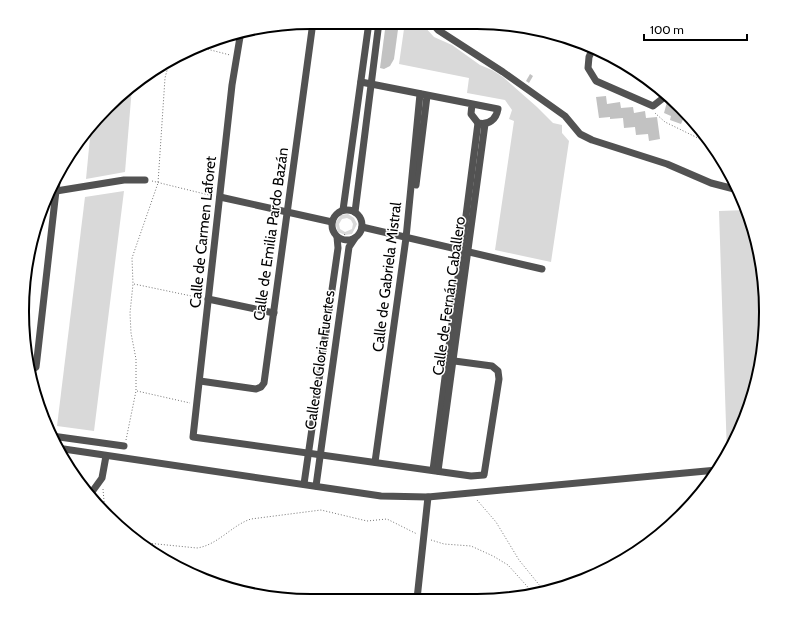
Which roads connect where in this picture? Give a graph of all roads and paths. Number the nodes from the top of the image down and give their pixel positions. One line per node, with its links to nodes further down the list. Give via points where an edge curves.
1 (307, 29): 26 (street, Calle de Emilia Pardo Bazán)
2 (312, 29): 26 (street, Calle de Emilia Pardo Bazán)
3 (368, 29): 11 (street)
4 (378, 29): 12 (street)
5 (437, 29): 21 (street, via 564,116 580,134)
6 (240, 38): 9 (street, Calle de Carmen Laforet)
7 (208, 49): 9 (path)
8 (591, 53): 16 (street, via 588,68 596,81)
9 (237, 56): 23 (street, Calle de Carmen Laforet)
10 (167, 69): 20 (path)
11 (361, 82): 12 (street); 25 (street)
12 (371, 85): 13 (street); 27 (street)
13 (423, 95): 15 (street); 33 (street, Calle de Gabriela Mistral)
14 (663, 99): 16 (street)
15 (472, 104): 17 (street, via 471,114); 17 (street, via 498,109 492,121)
16 (654, 106): 18 (path, via 656,114 665,122)
17 (482, 124): 34 (street, Calle de Fernán Caballero)
18 (700, 139)
19 (145, 180): 20 (path); 22 (street, via 124,180)
20 (158, 183): 23 (path); 36 (path, via 132,258)
21 (730, 188)
22 (56, 191)
23 (220, 197): 26 (street); 37 (street, Calle de Carmen Laforet)
24 (52, 200): 40 (street)
25 (344, 210): 27 (street); 28 (street, via 336,214)
26 (285, 211): 28 (street); 38 (street, Calle de Emilia Pardo Bazán)
27 (354, 212): 29 (street)
28 (332, 222): 32 (street, via 332,230)
29 (362, 227): 31 (street); 33 (street)
30 (345, 232): 32 (path)
31 (355, 238): 32 (street); 48 (street, Calle de Gloria Fuertes, via 349,247)
32 (341, 239): 47 (street, Calle de Gloria Fuertes)
33 (408, 239): 34 (street); 50 (street, Calle de Gabriela Mistral)
34 (465, 252): 35 (street); 39 (street, Calle de Fernán Caballero)
35 (542, 269)
36 (133, 284): 37 (path); 42 (path, via 131,333 136,359)
37 (208, 299): 38 (street); 41 (street, Calle de Carmen Laforet)
38 (272, 312): 41 (street, Calle de Emilia Pardo Bazán, via 258,384)
39 (450, 360): 51 (street, Calle de Fernán Caballero); 51 (street, via 492,366 498,371 499,379 484,475 471,476)
40 (34, 368)
41 (200, 379): 43 (street, Calle de Carmen Laforet)
42 (136, 391): 43 (path); 45 (path)
43 (197, 404): 47 (street, Calle de Carmen Laforet, via 193,437)
44 (58, 437): 45 (street)
45 (124, 446)
46 (65, 449): 49 (street)
47 (309, 453): 48 (street); 54 (street, Calle de Gloria Fuertes)
48 (320, 455): 50 (street); 55 (street, Calle de Gloria Fuertes)
49 (106, 456): 53 (street); 54 (street)
50 (377, 462): 51 (street)
51 (435, 471)
52 (709, 471): 57 (street)
53 (102, 478): 56 (street); 59 (path)
54 (304, 484): 55 (street)
55 (316, 486): 58 (street, via 381,496)
56 (93, 490)
57 (473, 493): 58 (street); 62 (path)
58 (428, 497): 60 (street)
59 (104, 503)
60 (423, 537): 61 (path, via 387,519 368,521 321,510 242,522 206,547); 63 (path, via 444,544 471,546 493,556 508,564); 64 (street)
61 (151, 543)
62 (541, 587)
63 (530, 589)
64 (417, 594)

